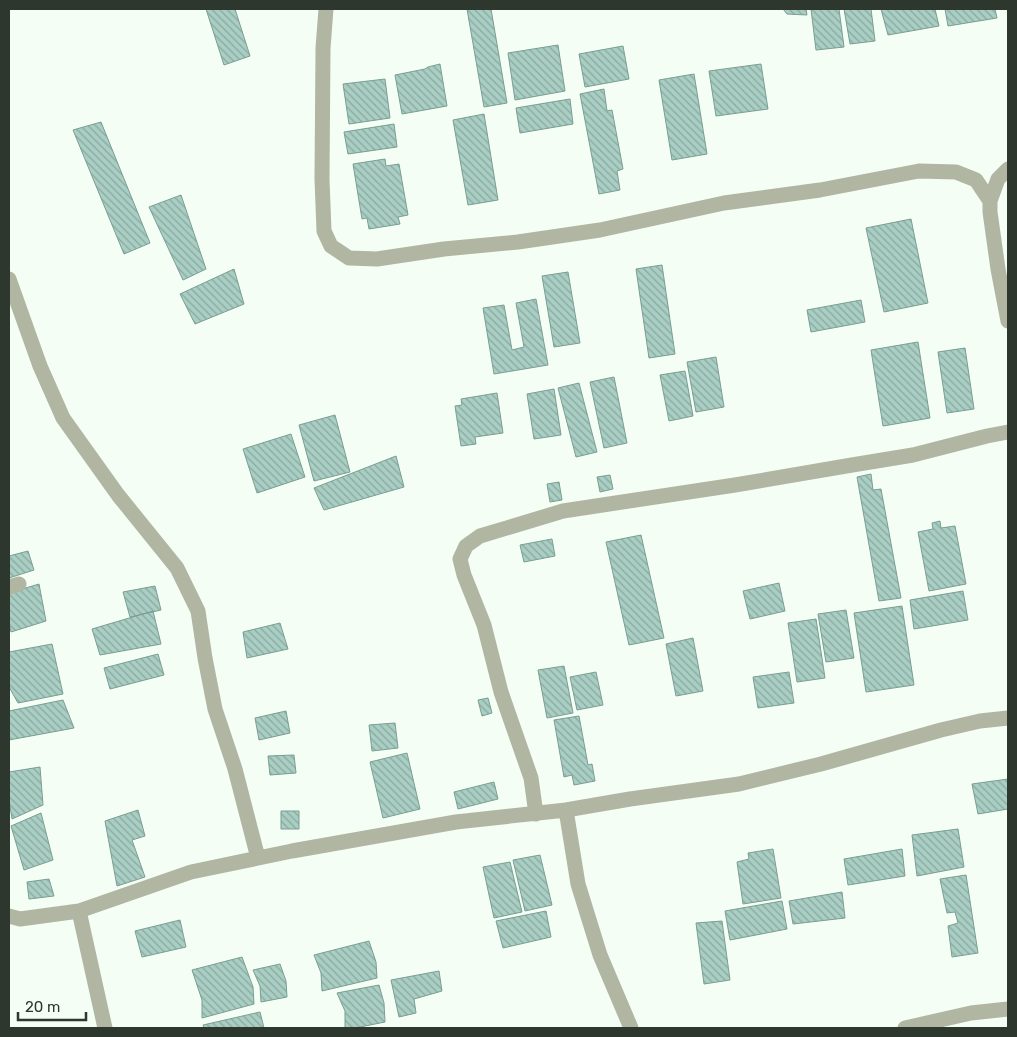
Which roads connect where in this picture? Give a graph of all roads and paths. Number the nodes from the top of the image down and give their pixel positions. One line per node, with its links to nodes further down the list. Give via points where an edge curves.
1 (326, 9): 3 (street, via 322,141 324,231 331,246 349,258 377,259 600,230 724,203 820,190 919,171 956,172 976,180)
2 (1008, 169): 3 (street, via 998,179)
3 (990, 201): 5 (street)
4 (9, 279): 10 (street, via 40,366 63,418 118,495 177,568 198,611 215,709 235,769)
5 (1008, 321)
6 (1008, 432): 9 (street, via 913,455 562,511 480,536 466,546 460,559 464,575 484,625 501,692 531,778)
7 (1008, 718): 8 (street, via 940,730 739,784)
8 (566, 810): 9 (street); 15 (street, via 578,884 600,955)
9 (536, 814): 10 (street, via 456,822)
10 (258, 858): 11 (street, via 191,872)
11 (79, 911): 12 (street); 14 (street)
12 (13, 920)
13 (1008, 1009): 16 (street, via 972,1013)
14 (105, 1028)
15 (631, 1028)
16 (905, 1028)

